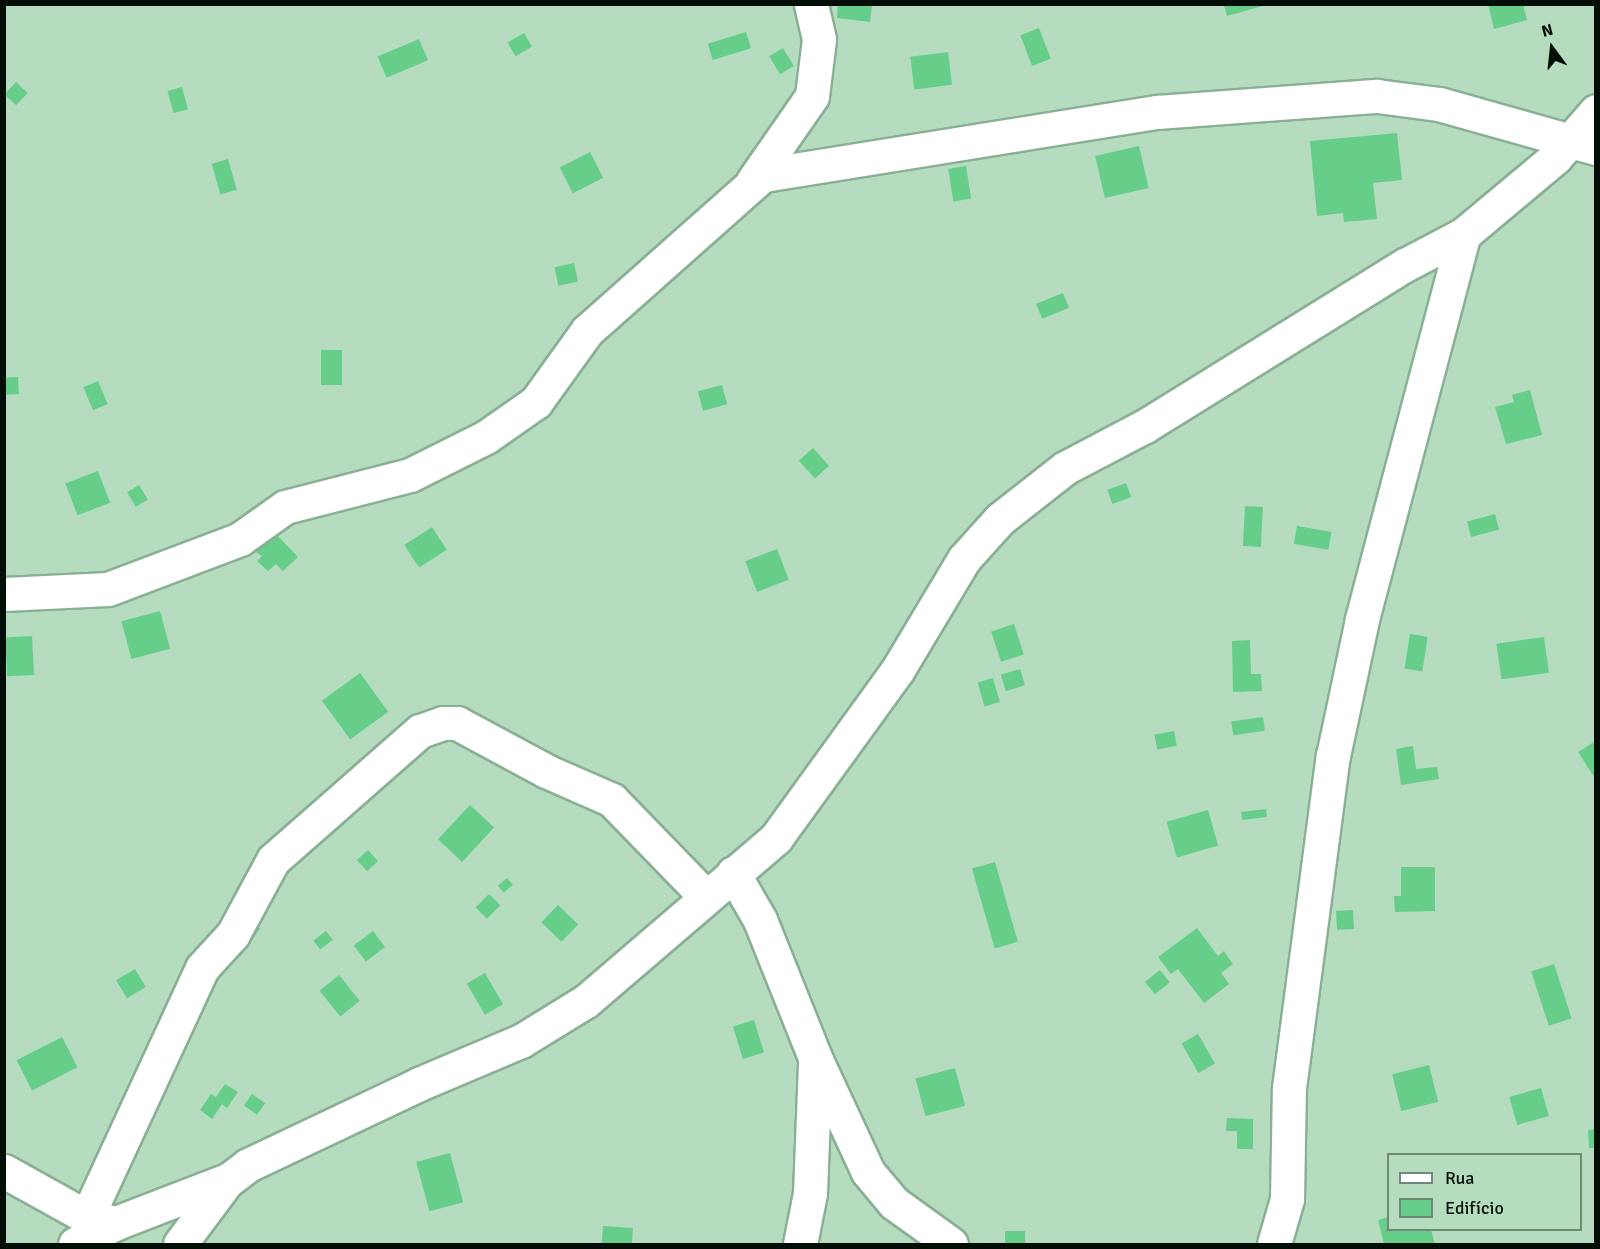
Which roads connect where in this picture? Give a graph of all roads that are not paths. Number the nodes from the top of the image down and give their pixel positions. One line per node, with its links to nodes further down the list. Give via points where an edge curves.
1 (811, 4): 4 (street, via 819,39 812,96)
2 (1596, 111): 3 (street)
3 (1583, 144): 4 (street, via 1439,104 1377,96 1157,112 802,166); 5 (street)
4 (753, 181): 6 (street, via 587,332 536,402 486,437 410,475 285,507 240,539 108,590)
5 (1464, 234): 7 (street, via 1405,265 1145,426 1065,468 1000,519 964,559 897,671 836,760 776,838); 16 (street, via 1362,619 1333,756 1289,1088 1287,1199)
6 (4, 594)
7 (733, 873): 8 (street); 9 (street, via 760,920)
8 (706, 897): 11 (street, via 630,965 546,1027 279,1150); 12 (street, via 612,800 546,771 457,723 420,731 310,823 273,860 233,934 202,968)
9 (816, 1060): 14 (street, via 810,1193); 15 (street, via 868,1173 894,1203)
10 (4, 1171): 12 (street)
11 (227, 1180): 12 (street); 13 (street)
12 (93, 1228)
13 (180, 1245)
14 (800, 1245)
15 (951, 1245)
16 (1274, 1245)

